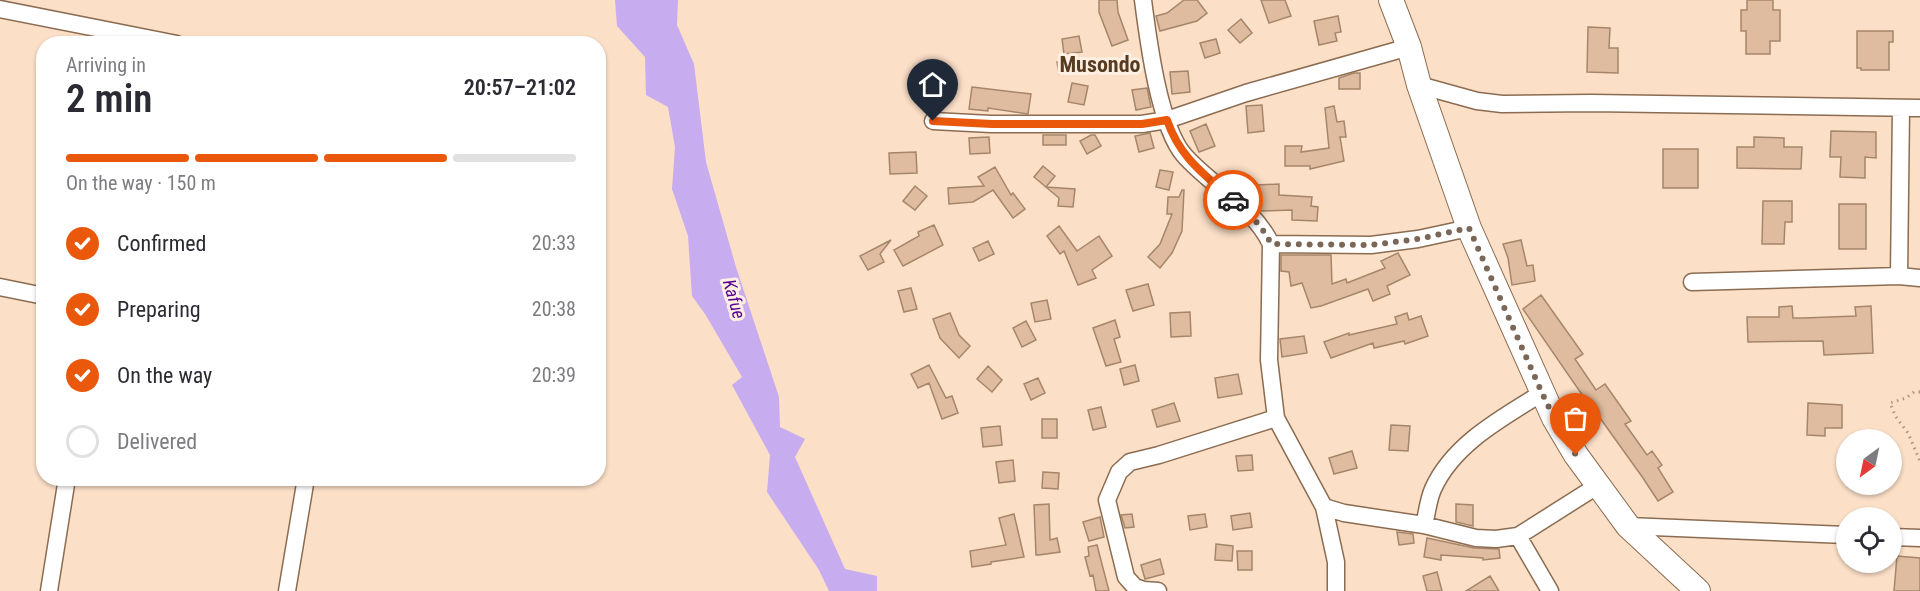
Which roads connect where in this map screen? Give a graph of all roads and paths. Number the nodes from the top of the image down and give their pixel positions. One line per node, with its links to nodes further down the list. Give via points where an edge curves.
1 (1143, 0): 9 (street)
2 (1391, 0): 5 (street)
3 (0, 9): 4 (street)
4 (137, 36)
5 (1409, 47): 6 (street); 9 (street, via 1246,93)
6 (1419, 85): 7 (street, via 1502,105); 11 (street)
7 (1901, 108): 8 (street); 13 (street)
8 (1920, 108)
9 (1167, 120): 10 (street, via 1142,124); 12 (street, via 1184,155 1254,219)
10 (933, 121)
11 (1469, 228): 12 (street, via 1371,245); 19 (street)
12 (1271, 244): 20 (street, via 1269,360)
13 (1899, 276): 14 (street); 15 (street)
14 (1920, 278)
15 (1692, 282)
16 (0, 286): 17 (street)
17 (36, 294)
18 (1920, 392): 21 (path, via 1890,404)
19 (1542, 393): 24 (street); 26 (street, via 1474,437 1451,462 1433,489)
20 (1276, 418): 25 (street); 34 (street, via 1130,462 1119,472 1107,500 1126,577 1135,587)
21 (1920, 461)
22 (67, 486): 32 (street)
23 (305, 486): 33 (street)
24 (1598, 486): 27 (street); 29 (street)
25 (1324, 507): 26 (street); 35 (street, via 1336,562)
26 (1424, 525): 29 (street, via 1476,538)
27 (1628, 526): 28 (street); 37 (street)
28 (1836, 535)
29 (1518, 536): 36 (street)
30 (1902, 537): 31 (street)
31 (1920, 538)
32 (49, 591)
33 (286, 591)
34 (1158, 591)
35 (1336, 591)
36 (1550, 591)
37 (1698, 591)

